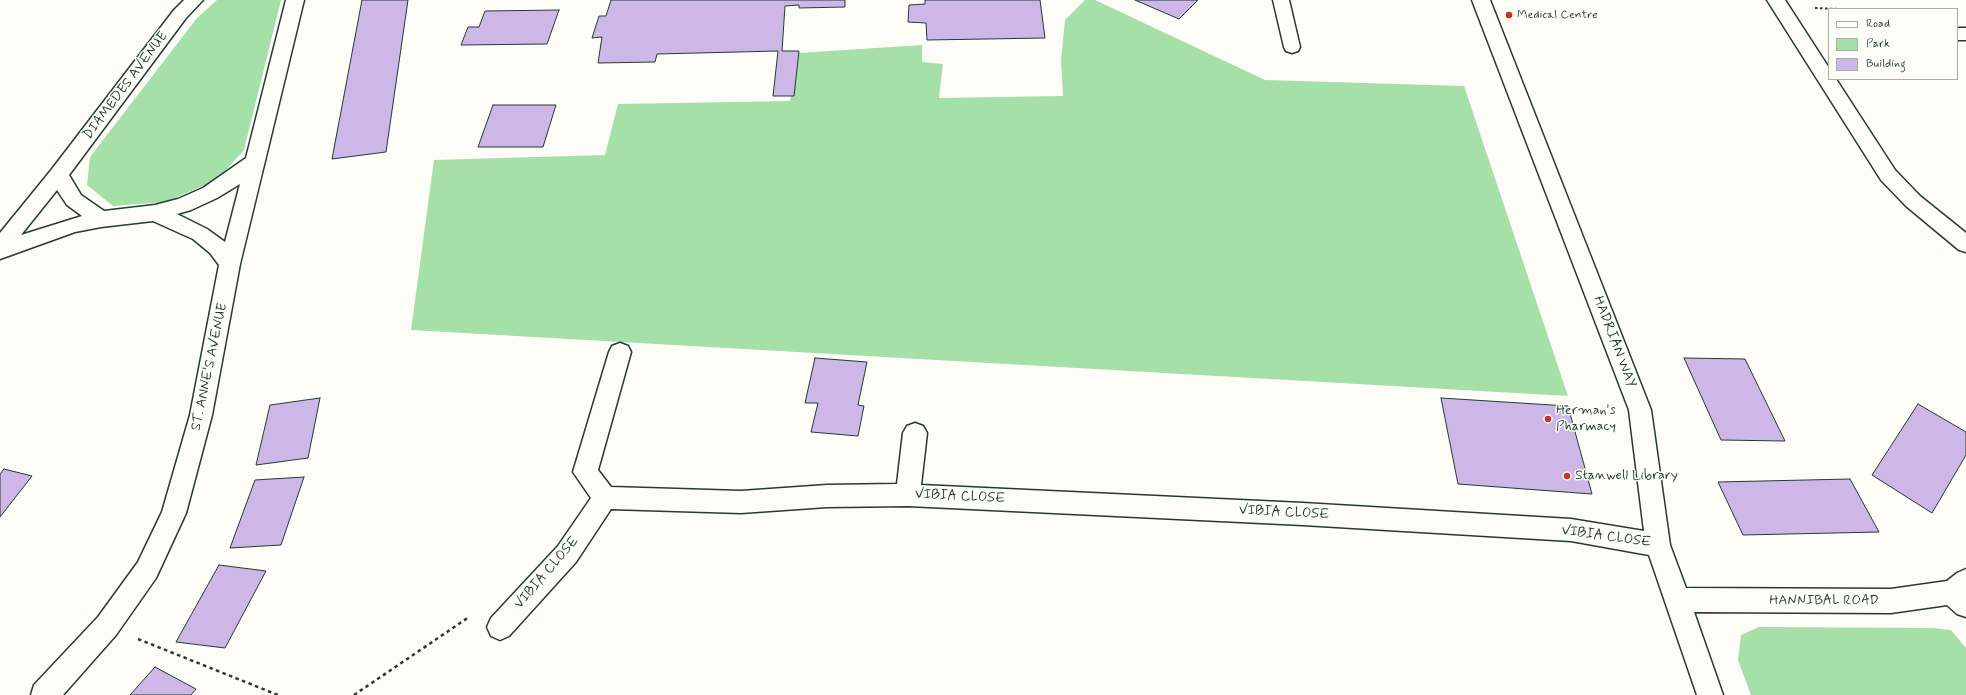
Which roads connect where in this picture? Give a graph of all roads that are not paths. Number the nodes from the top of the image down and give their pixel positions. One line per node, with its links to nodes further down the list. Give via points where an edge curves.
1 (194, 0): 8 (street, DIAMEDES AVENUE, via 180,14)
2 (295, 0): 7 (street, ST. ANNE'S AVENUE)
3 (1281, 0): 6 (lane)
4 (1481, 0): 19 (street, HADRIAN WAY, via 1640,410)
5 (1776, 0): 11 (street, via 1888,175 1913,201)
6 (1292, 47)
7 (255, 162): 9 (street, via 210,193 184,205); 14 (street, ST. ANNE'S AVENUE)
8 (59, 174): 10 (street, via 74,200); 12 (street, DIAMEDES AVENUE)
9 (155, 213): 10 (street); 14 (street, via 200,234 218,247)
10 (101, 219): 13 (street)
11 (1966, 244)
12 (0, 247)
13 (0, 251)
14 (230, 264): 23 (street, ST. ANNE'S AVENUE, via 201,415 174,513 147,570 106,626)
15 (620, 352): 18 (street, via 585,472)
16 (916, 434): 17 (street, VIBIA CLOSE)
17 (908, 495): 18 (street, VIBIA CLOSE, via 827,496 741,502); 19 (street, VIBIA CLOSE, via 1311,514 1571,530)
18 (605, 498): 22 (street, VIBIA CLOSE, via 567,554)
19 (1658, 545): 21 (street, HADRIAN WAY)
20 (1961, 593): 21 (street, HANNIBAL ROAD, via 1890,601)
21 (1677, 600): 24 (street, HADRIAN WAY)
22 (500, 627)
23 (44, 695)
24 (1710, 695)

